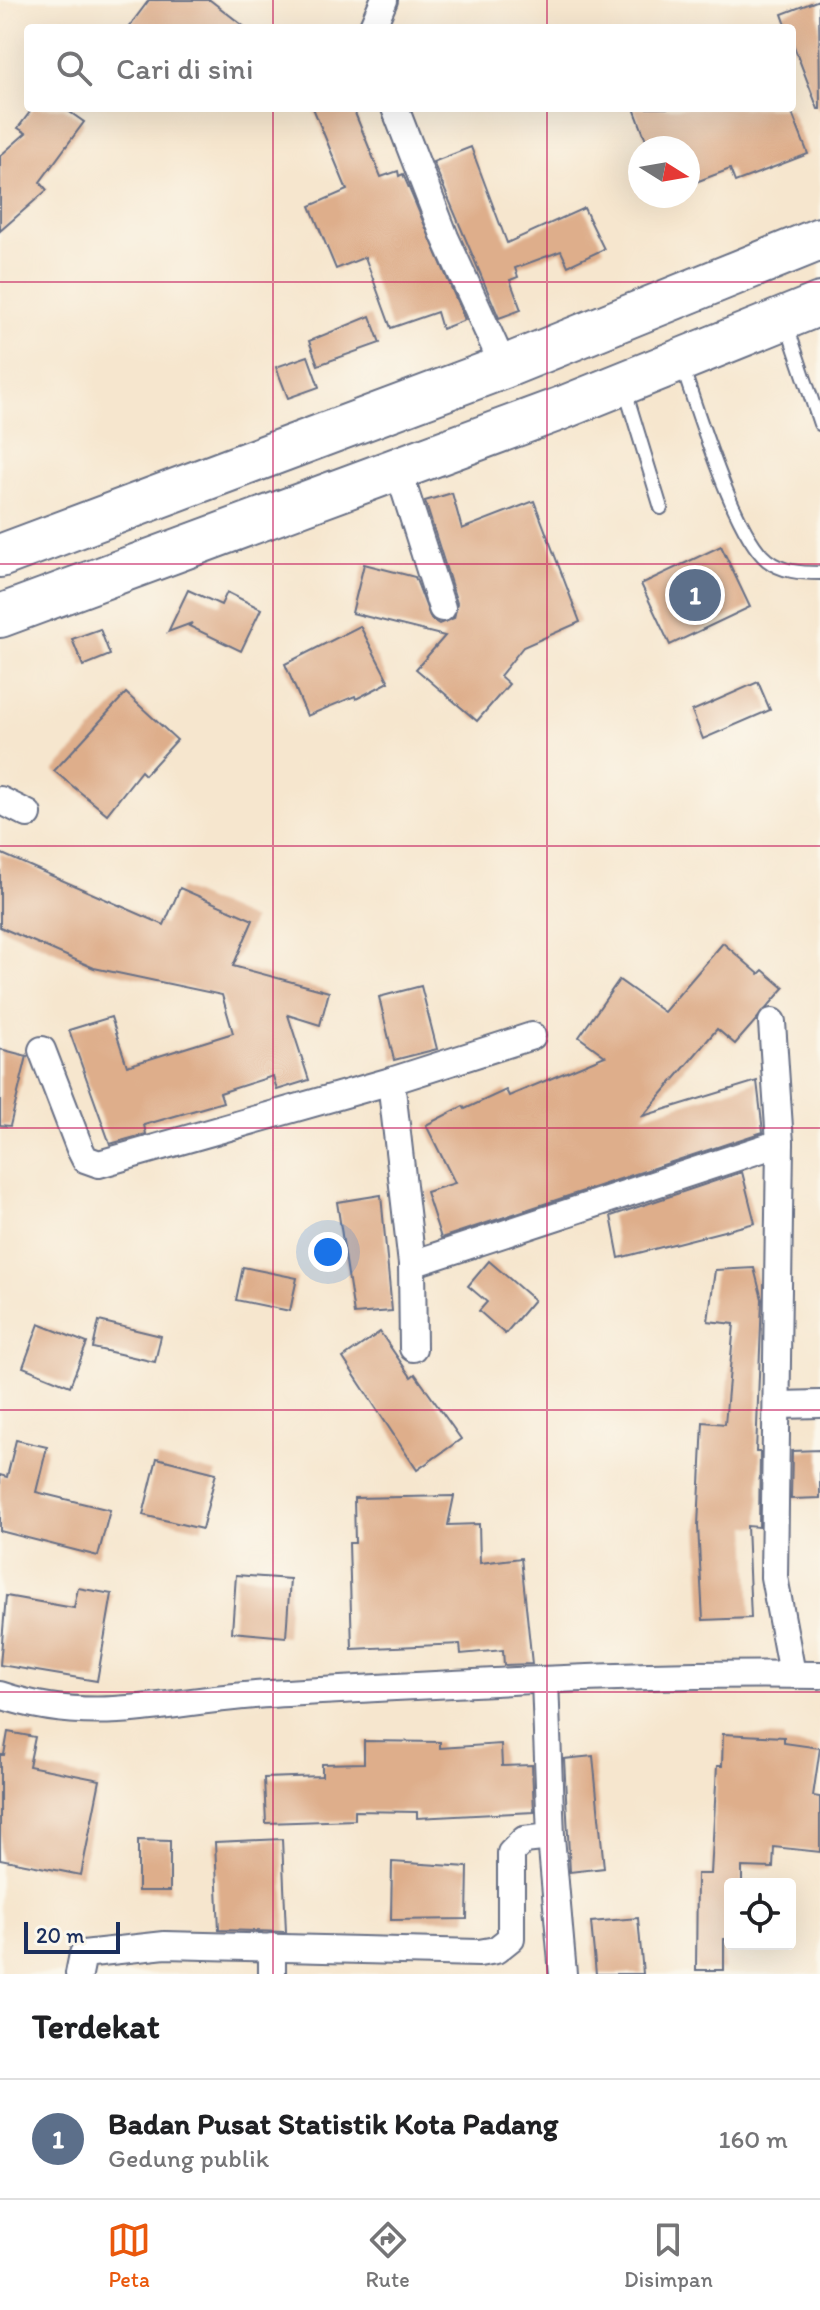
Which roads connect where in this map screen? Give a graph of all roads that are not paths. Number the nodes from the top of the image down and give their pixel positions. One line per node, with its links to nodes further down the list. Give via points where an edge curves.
1 (384, 0): 2 (street)
2 (374, 24)
3 (397, 112): 7 (street)
4 (820, 239): 7 (highway)
5 (802, 312): 6 (highway); 9 (lane)
6 (680, 360): 8 (highway); 15 (lane, via 715,463 765,559 791,571)
7 (504, 367): 10 (highway)
8 (622, 383): 11 (highway); 13 (lane)
9 (820, 424)
10 (308, 441): 12 (highway); 14 (highway)
11 (397, 466): 12 (highway); 16 (street)
12 (329, 492): 17 (highway)
13 (661, 508)
14 (0, 556)
15 (820, 573)
16 (442, 608)
17 (0, 616)
18 (0, 800): 19 (street)
19 (28, 814)
20 (772, 1022): 24 (street)
21 (532, 1036): 23 (street)
22 (42, 1050): 23 (street, via 80,1149 85,1159 99,1164)
23 (391, 1081): 25 (street)
24 (780, 1143): 25 (street); 28 (street)
25 (412, 1264): 26 (street)
26 (413, 1348)
27 (820, 1404): 28 (street)
28 (779, 1405): 29 (street, via 774,1577)
29 (792, 1674): 30 (street); 31 (street)
30 (820, 1675)
31 (545, 1681): 32 (street, via 265,1694 90,1713); 33 (street)
32 (0, 1695)
33 (551, 1837): 34 (street, via 524,1840 511,1853 511,1938 496,1950); 37 (street)
34 (272, 1947): 35 (street, via 165,1945 83,1954); 36 (street)
35 (79, 1974)
36 (272, 1974)
37 (563, 1974)

